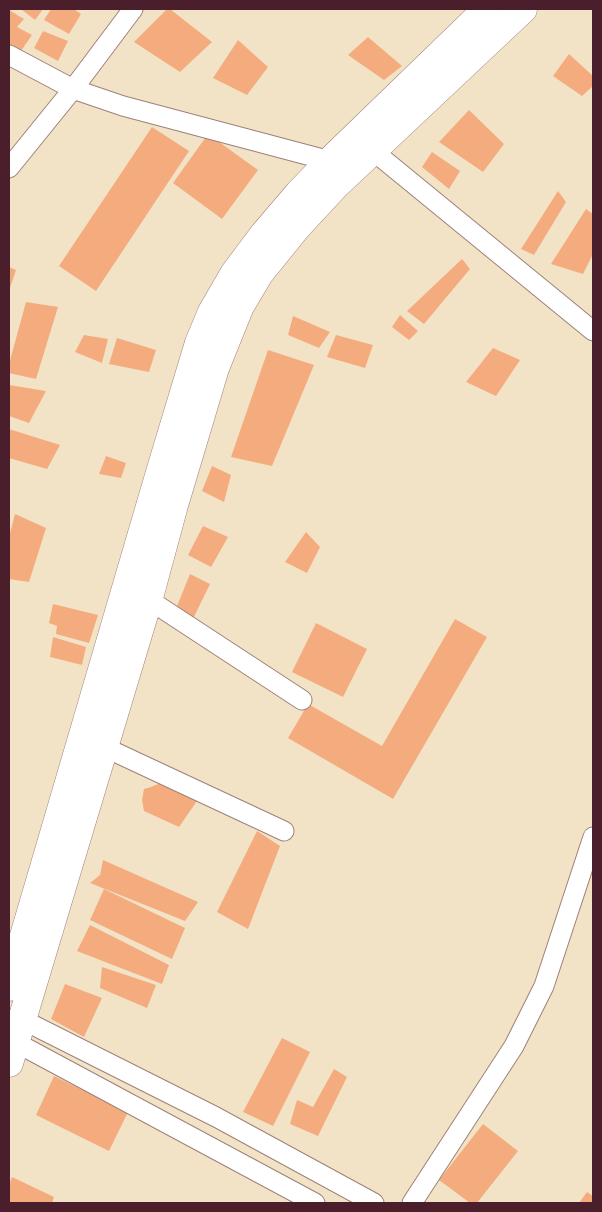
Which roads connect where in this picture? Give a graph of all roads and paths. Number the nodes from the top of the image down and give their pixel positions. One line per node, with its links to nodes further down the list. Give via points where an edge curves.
1 (134, 9): 5 (street)
2 (487, 9): 7 (highway)
3 (523, 9): 6 (highway)
4 (9, 55): 5 (street)
5 (73, 89): 7 (street, via 123,106); 8 (street)
6 (372, 150): 9 (street); 11 (highway, via 297,227 259,274 240,306 215,368)
7 (330, 161): 10 (highway, via 264,234 234,274 212,312)
8 (9, 168)
9 (593, 331)
10 (127, 584): 11 (street); 16 (highway)
11 (148, 601): 12 (street); 13 (highway)
12 (302, 700)
13 (104, 748): 14 (street); 17 (highway)
14 (284, 830)
15 (593, 837): 20 (street, via 544,986 523,1029)
16 (9, 987)
17 (13, 1037): 18 (street); 19 (street, via 216,1116)
18 (314, 1203)
19 (374, 1203)
20 (412, 1203)

